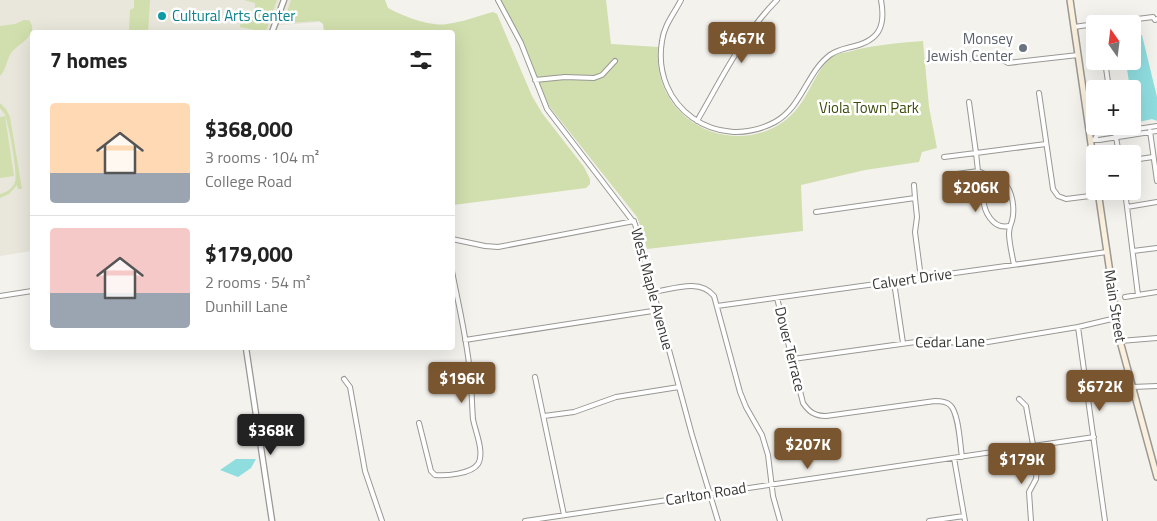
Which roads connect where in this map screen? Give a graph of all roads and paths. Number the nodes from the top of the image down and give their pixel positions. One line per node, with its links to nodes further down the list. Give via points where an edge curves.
1 (284, 0): 11 (street)
2 (498, 0): 15 (street, West Maple Avenue, via 521,43)
3 (681, 0): 18 (street, via 668,20 662,40 662,73 673,98)
4 (777, 0): 18 (street, via 763,14)
5 (881, 0): 18 (street, via 880,30 862,44 830,55 821,63 790,111 777,121 750,131 735,132)
6 (1070, 0): 10 (main road)
7 (1156, 20): 8 (street)
8 (1141, 21)
9 (1086, 26): 10 (street)
10 (1074, 27): 12 (main road)
11 (273, 30)
12 (1078, 55): 13 (street, via 1008,63 999,58); 27 (main road)
13 (953, 59)
14 (615, 61): 15 (street, via 602,75 594,78)
15 (535, 80): 47 (street, West Maple Avenue, via 547,109)
16 (1039, 93): 28 (street)
17 (969, 102): 31 (street)
18 (697, 121)
19 (1157, 126): 20 (street)
20 (1149, 127): 21 (street); 22 (street)
21 (1141, 128)
22 (1150, 132): 23 (street); 26 (street); 33 (street)
23 (1157, 132)
24 (1097, 135): 27 (street)
25 (1116, 135): 26 (street)
26 (1116, 138): 27 (street); 30 (street)
27 (1093, 140): 29 (main road)
28 (1046, 144): 31 (street); 40 (street, via 1058,196)
29 (1093, 145)
30 (1117, 145)
31 (976, 153): 32 (street); 35 (street)
32 (944, 157)
33 (1153, 157): 34 (street); 38 (street)
34 (1141, 159)
35 (978, 171): 36 (street); 37 (street)
36 (950, 175)
37 (996, 179): 48 (street, via 1010,191 1013,214); 48 (street, via 985,193 985,210 995,224)
38 (1157, 181)
39 (914, 185): 41 (street)
40 (1086, 195)
41 (915, 198): 46 (street); 54 (street, via 917,217 914,232)
42 (1099, 200): 52 (main road, Main Street)
43 (1126, 200): 45 (street)
44 (1157, 202): 45 (street)
45 (1127, 207): 51 (street)
46 (816, 212)
47 (634, 221): 49 (street, via 498,246); 58 (street, West Maple Avenue)
48 (1009, 226): 53 (street)
49 (455, 240)
50 (1157, 248): 51 (street)
51 (1134, 251): 60 (street)
52 (1107, 252): 53 (street, Calvert Drive); 66 (main road, Main Street)
53 (1014, 265): 54 (street, Calvert Drive)
54 (921, 278): 55 (street, Calvert Drive)
55 (894, 282): 63 (street, Calvert Drive); 71 (street)
56 (455, 288): 69 (street)
57 (30, 291): 61 (street)
58 (654, 292): 64 (street, via 702,287 712,294); 65 (street, West Maple Avenue)
59 (1157, 292): 60 (street)
60 (1138, 295): 62 (street)
61 (0, 296)
62 (1125, 297)
63 (777, 298): 64 (street, Calvert Drive); 73 (street, Dover Terrace)
64 (718, 306): 87 (street, via 740,392 768,454)
65 (659, 310): 69 (street); 77 (street, West Maple Avenue)
66 (1116, 318): 67 (street, Cedar Lane); 70 (main road, Main Street)
67 (1078, 327): 71 (street, Cedar Lane, via 982,343 930,340); 82 (street)
68 (1157, 338): 70 (street)
69 (464, 340): 81 (street, via 480,451 478,464 466,471 434,474)
70 (1120, 341): 78 (main road, Main Street)
71 (904, 343): 73 (street, Cedar Lane)
72 (246, 350): 91 (street)
73 (793, 359): 84 (street, Dover Terrace, via 804,403 810,412 819,416 946,402 955,413)
74 (535, 377): 80 (street)
75 (344, 378): 92 (street, via 350,387 369,487)
76 (1157, 386): 78 (street)
77 (679, 387): 80 (street, via 616,397 574,412); 88 (street, West Maple Avenue)
78 (1132, 387): 86 (main road, Main Street)
79 (1019, 399): 83 (street, via 1026,406)
80 (544, 416): 89 (street)
81 (419, 423)
82 (1094, 437): 83 (street, Carlton Road); 99 (street)
83 (1034, 447): 84 (street, Carlton Road); 98 (street, via 1037,474 1029,492)
84 (962, 457): 85 (street, Carlton Road)
85 (954, 458): 87 (street, Carlton Road); 90 (street)
86 (1157, 477)
87 (771, 484): 88 (street, Carlton Road); 95 (street)
88 (709, 494): 89 (street, Carlton Road); 94 (street, West Maple Avenue)
89 (564, 515): 93 (street, Carlton Road)
90 (964, 516): 96 (street); 97 (street)
91 (272, 521)
92 (382, 521)
93 (525, 521)
94 (718, 521)
95 (780, 521)
96 (929, 521)
97 (965, 521)
98 (1031, 521)
99 (1105, 521)

